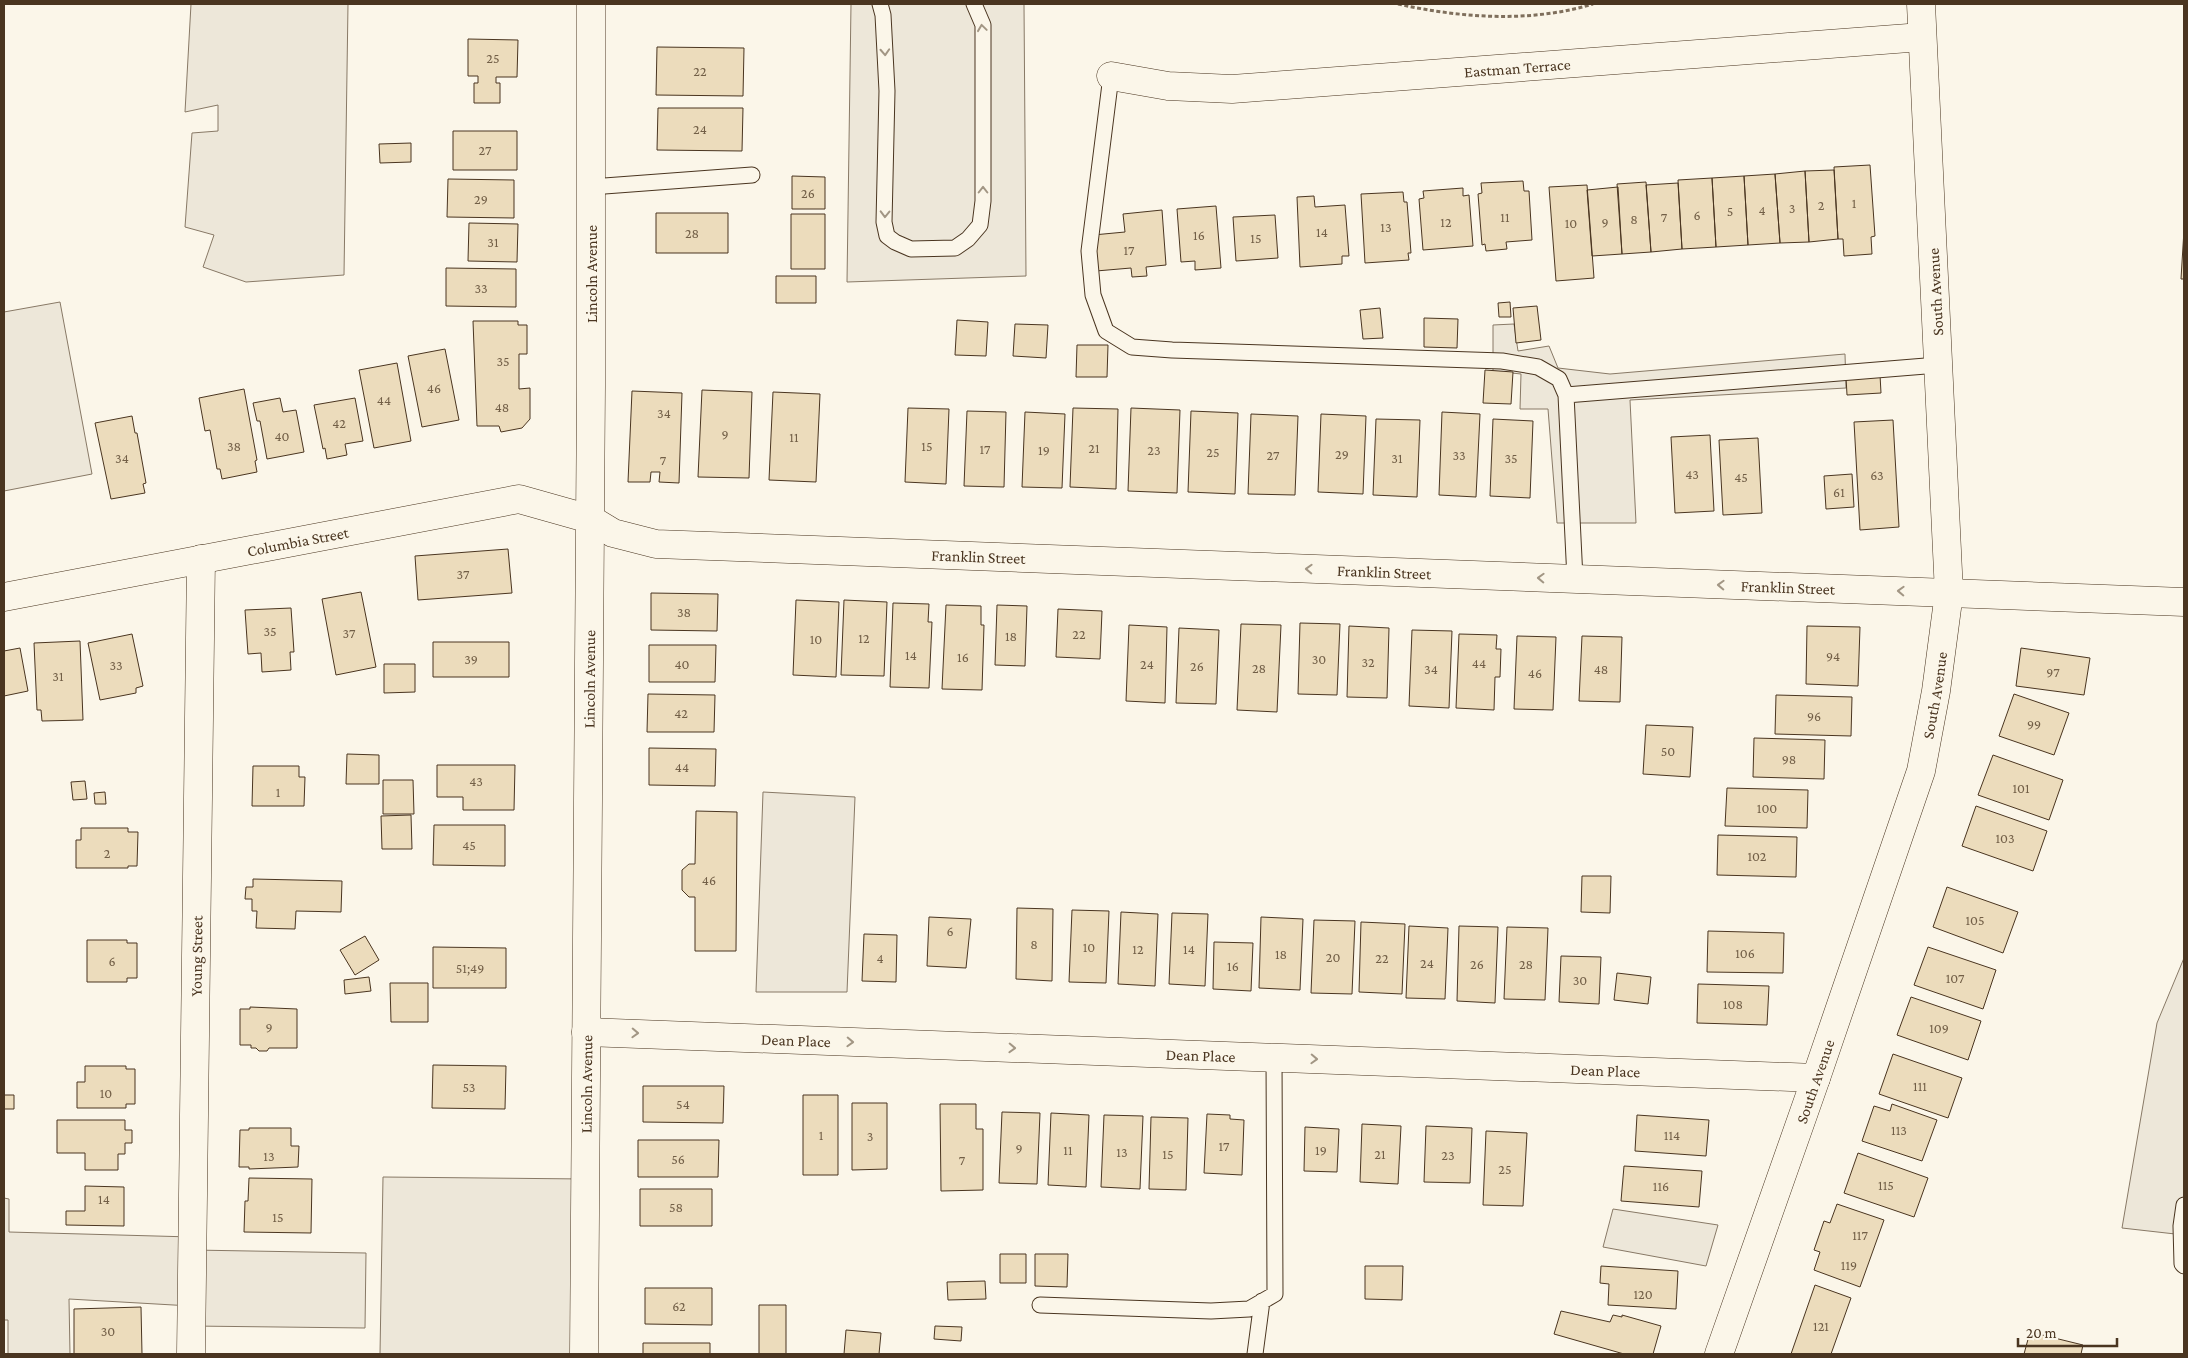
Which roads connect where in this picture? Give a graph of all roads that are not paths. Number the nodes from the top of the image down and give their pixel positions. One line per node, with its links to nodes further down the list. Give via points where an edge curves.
1 (591, 4): 8 (street, Lincoln Avenue)
2 (880, 4): 3 (lane, one-way to 3, via 888,91 884,222 887,236 911,249 955,248 968,240 980,225 983,201 983,25)
3 (974, 4)
4 (1921, 4): 5 (street, South Avenue)
5 (1922, 37): 6 (street, Eastman Terrace, via 1232,90 1168,86); 9 (street, South Avenue)
6 (1112, 76): 10 (lane, via 1089,251 1093,295 1106,331 1132,347 1502,361 1538,368 1560,379)
7 (752, 175): 8 (lane)
8 (591, 187): 11 (street, Lincoln Avenue)
9 (1938, 365): 10 (lane); 14 (street, South Avenue)
10 (1566, 396): 13 (lane)
11 (590, 518): 12 (street, Columbia Street, via 519,499); 13 (street, Franklin Street, one-way to 11, via 656,544 613,533); 17 (street, Lincoln Avenue)
12 (201, 559): 15 (street, Columbia Street); 24 (street, Young Street)
13 (1575, 579): 14 (street, Franklin Street, one-way to 13)
14 (1949, 593): 16 (street, Franklin Street); 19 (street, South Avenue, via 1921,771)
15 (4, 597)
16 (2184, 602)
17 (586, 1032): 18 (street, Dean Place, one-way to 18); 25 (street, Lincoln Avenue)
18 (1274, 1058): 19 (street, Dean Place, one-way to 19); 22 (lane, via 1275,1294)
19 (1816, 1078): 27 (street, South Avenue)
20 (2184, 1205): 21 (lane, via 2181,1226)
21 (2184, 1266)
22 (1262, 1301): 23 (lane, via 1249,1308 1211,1311); 26 (lane)
23 (1040, 1305)
24 (190, 1354)
25 (584, 1354)
26 (1255, 1354)
27 (1719, 1354)

